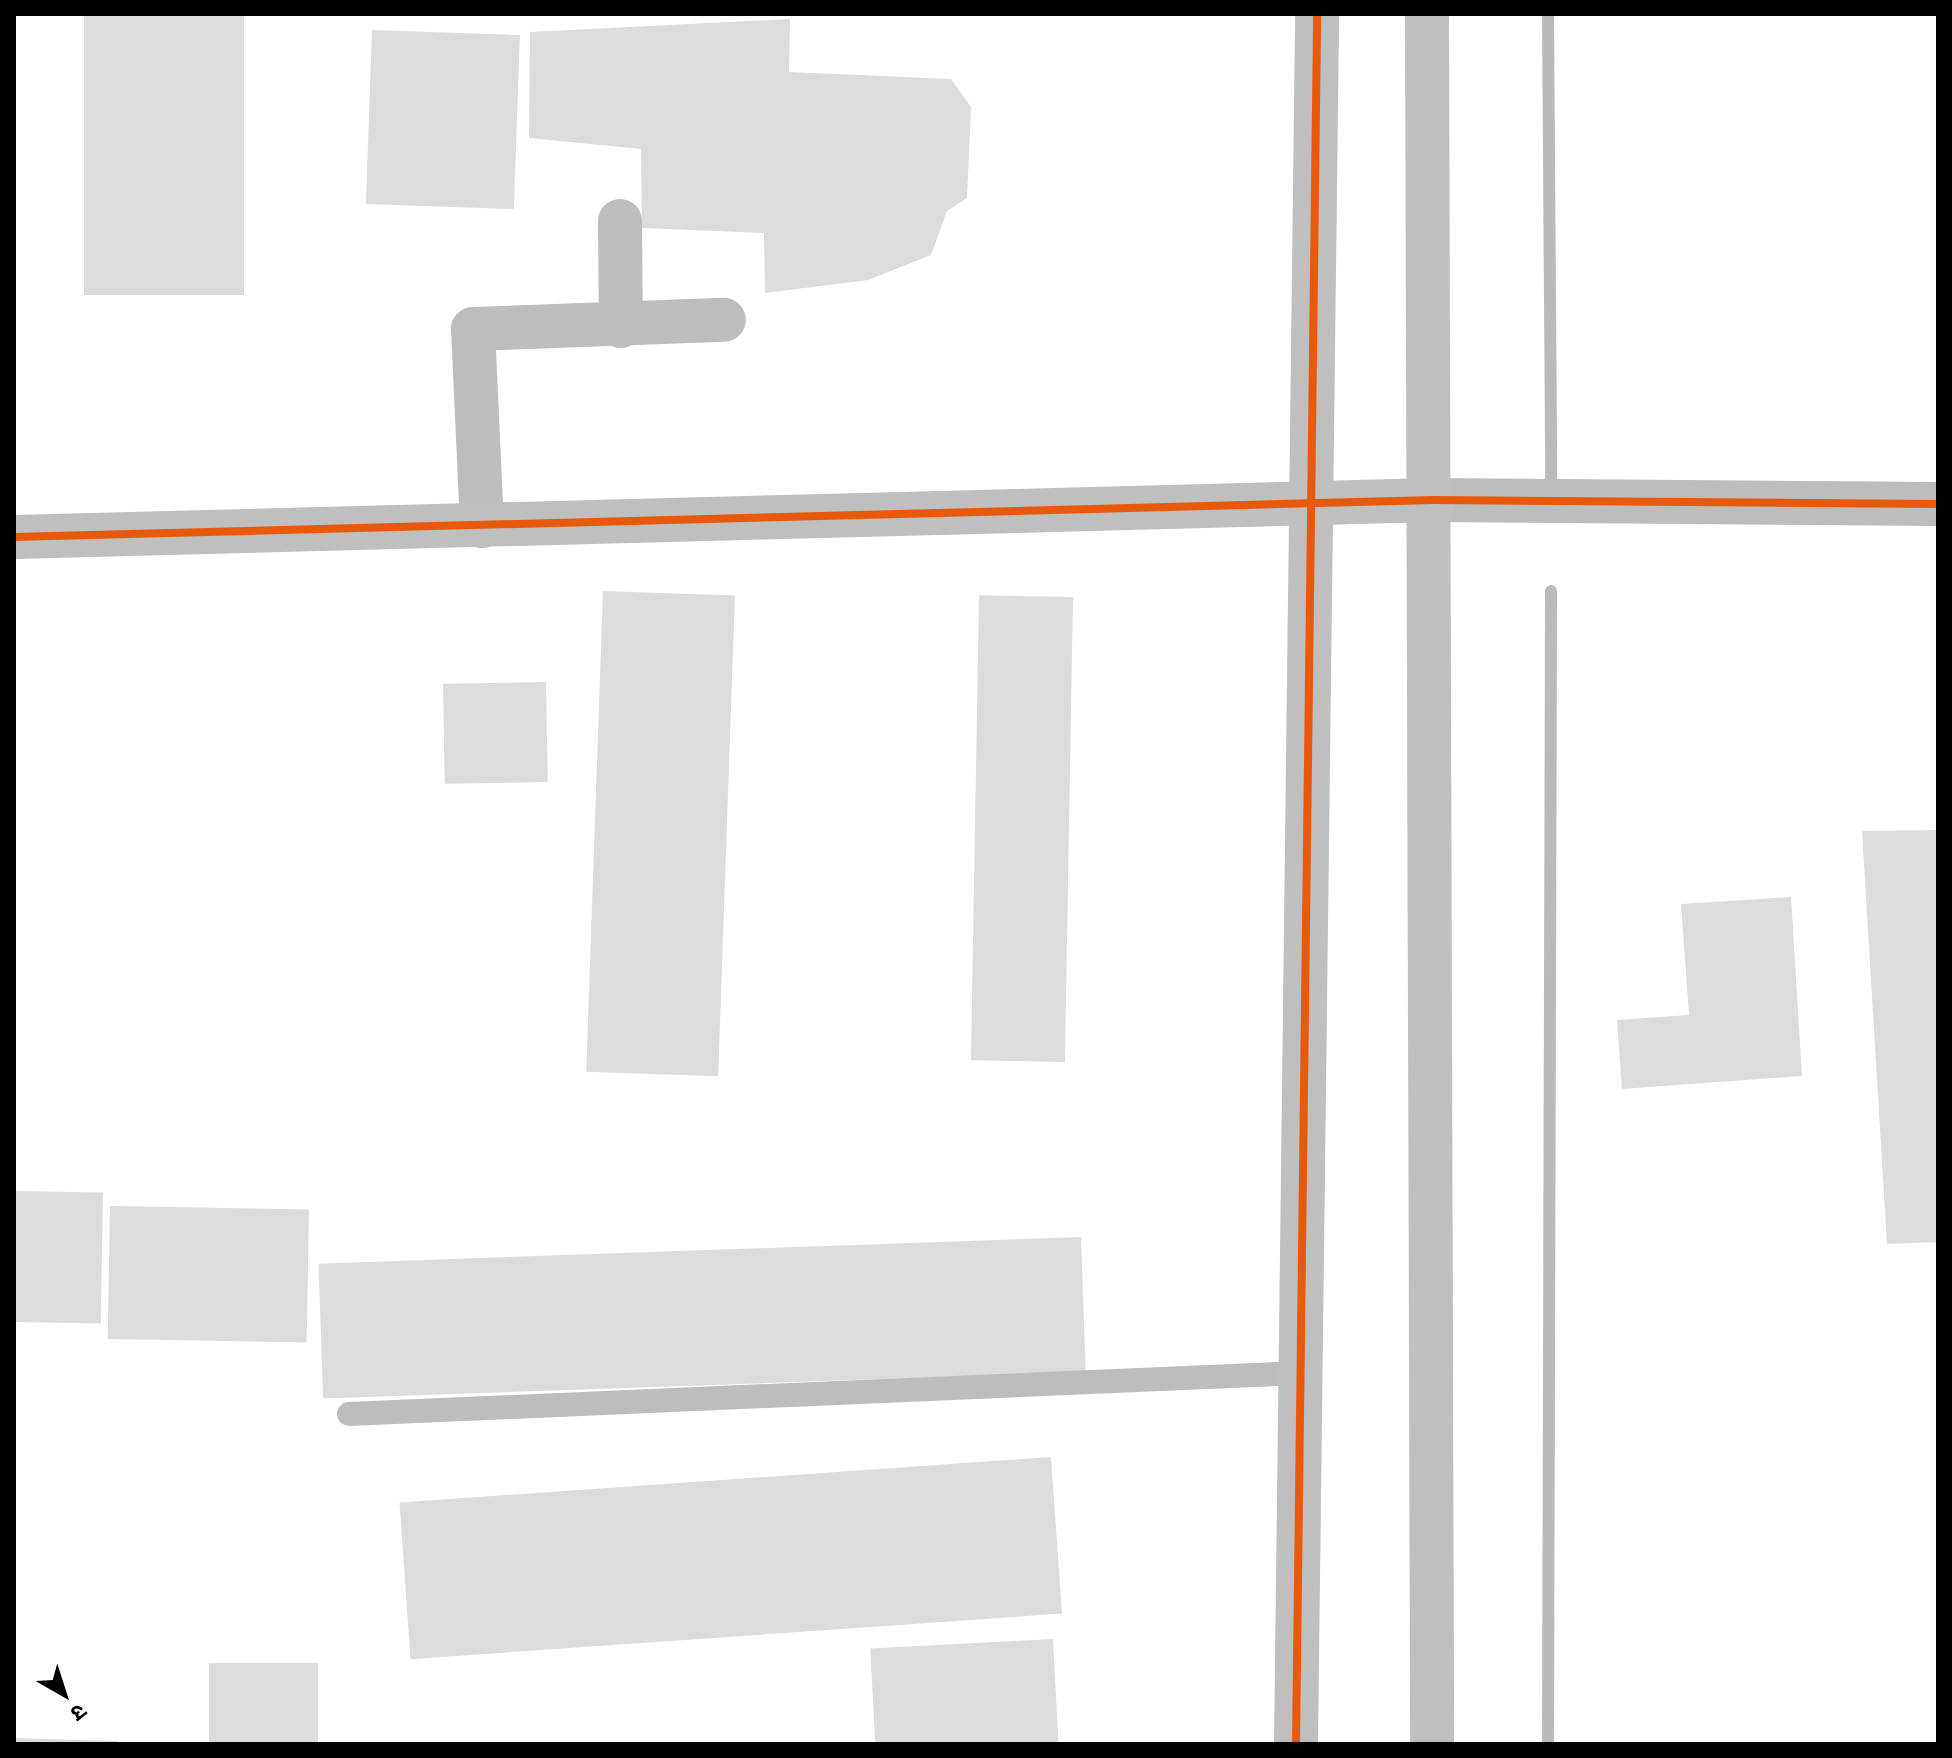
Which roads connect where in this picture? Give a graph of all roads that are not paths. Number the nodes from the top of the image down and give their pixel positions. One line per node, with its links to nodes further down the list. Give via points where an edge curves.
1 (1317, 14): 8 (street)
2 (1427, 14): 6 (street)
3 (620, 221): 5 (street)
4 (724, 320): 5 (street)
5 (621, 326): 9 (street, via 473,329)
6 (1434, 500): 7 (street); 8 (street); 14 (street)
7 (1938, 504)
8 (1312, 507): 9 (street); 11 (street)
9 (482, 526): 10 (street)
10 (14, 537)
11 (1300, 1373): 12 (lane); 13 (street)
12 (349, 1414)
13 (1296, 1744)
14 (1432, 1744)

